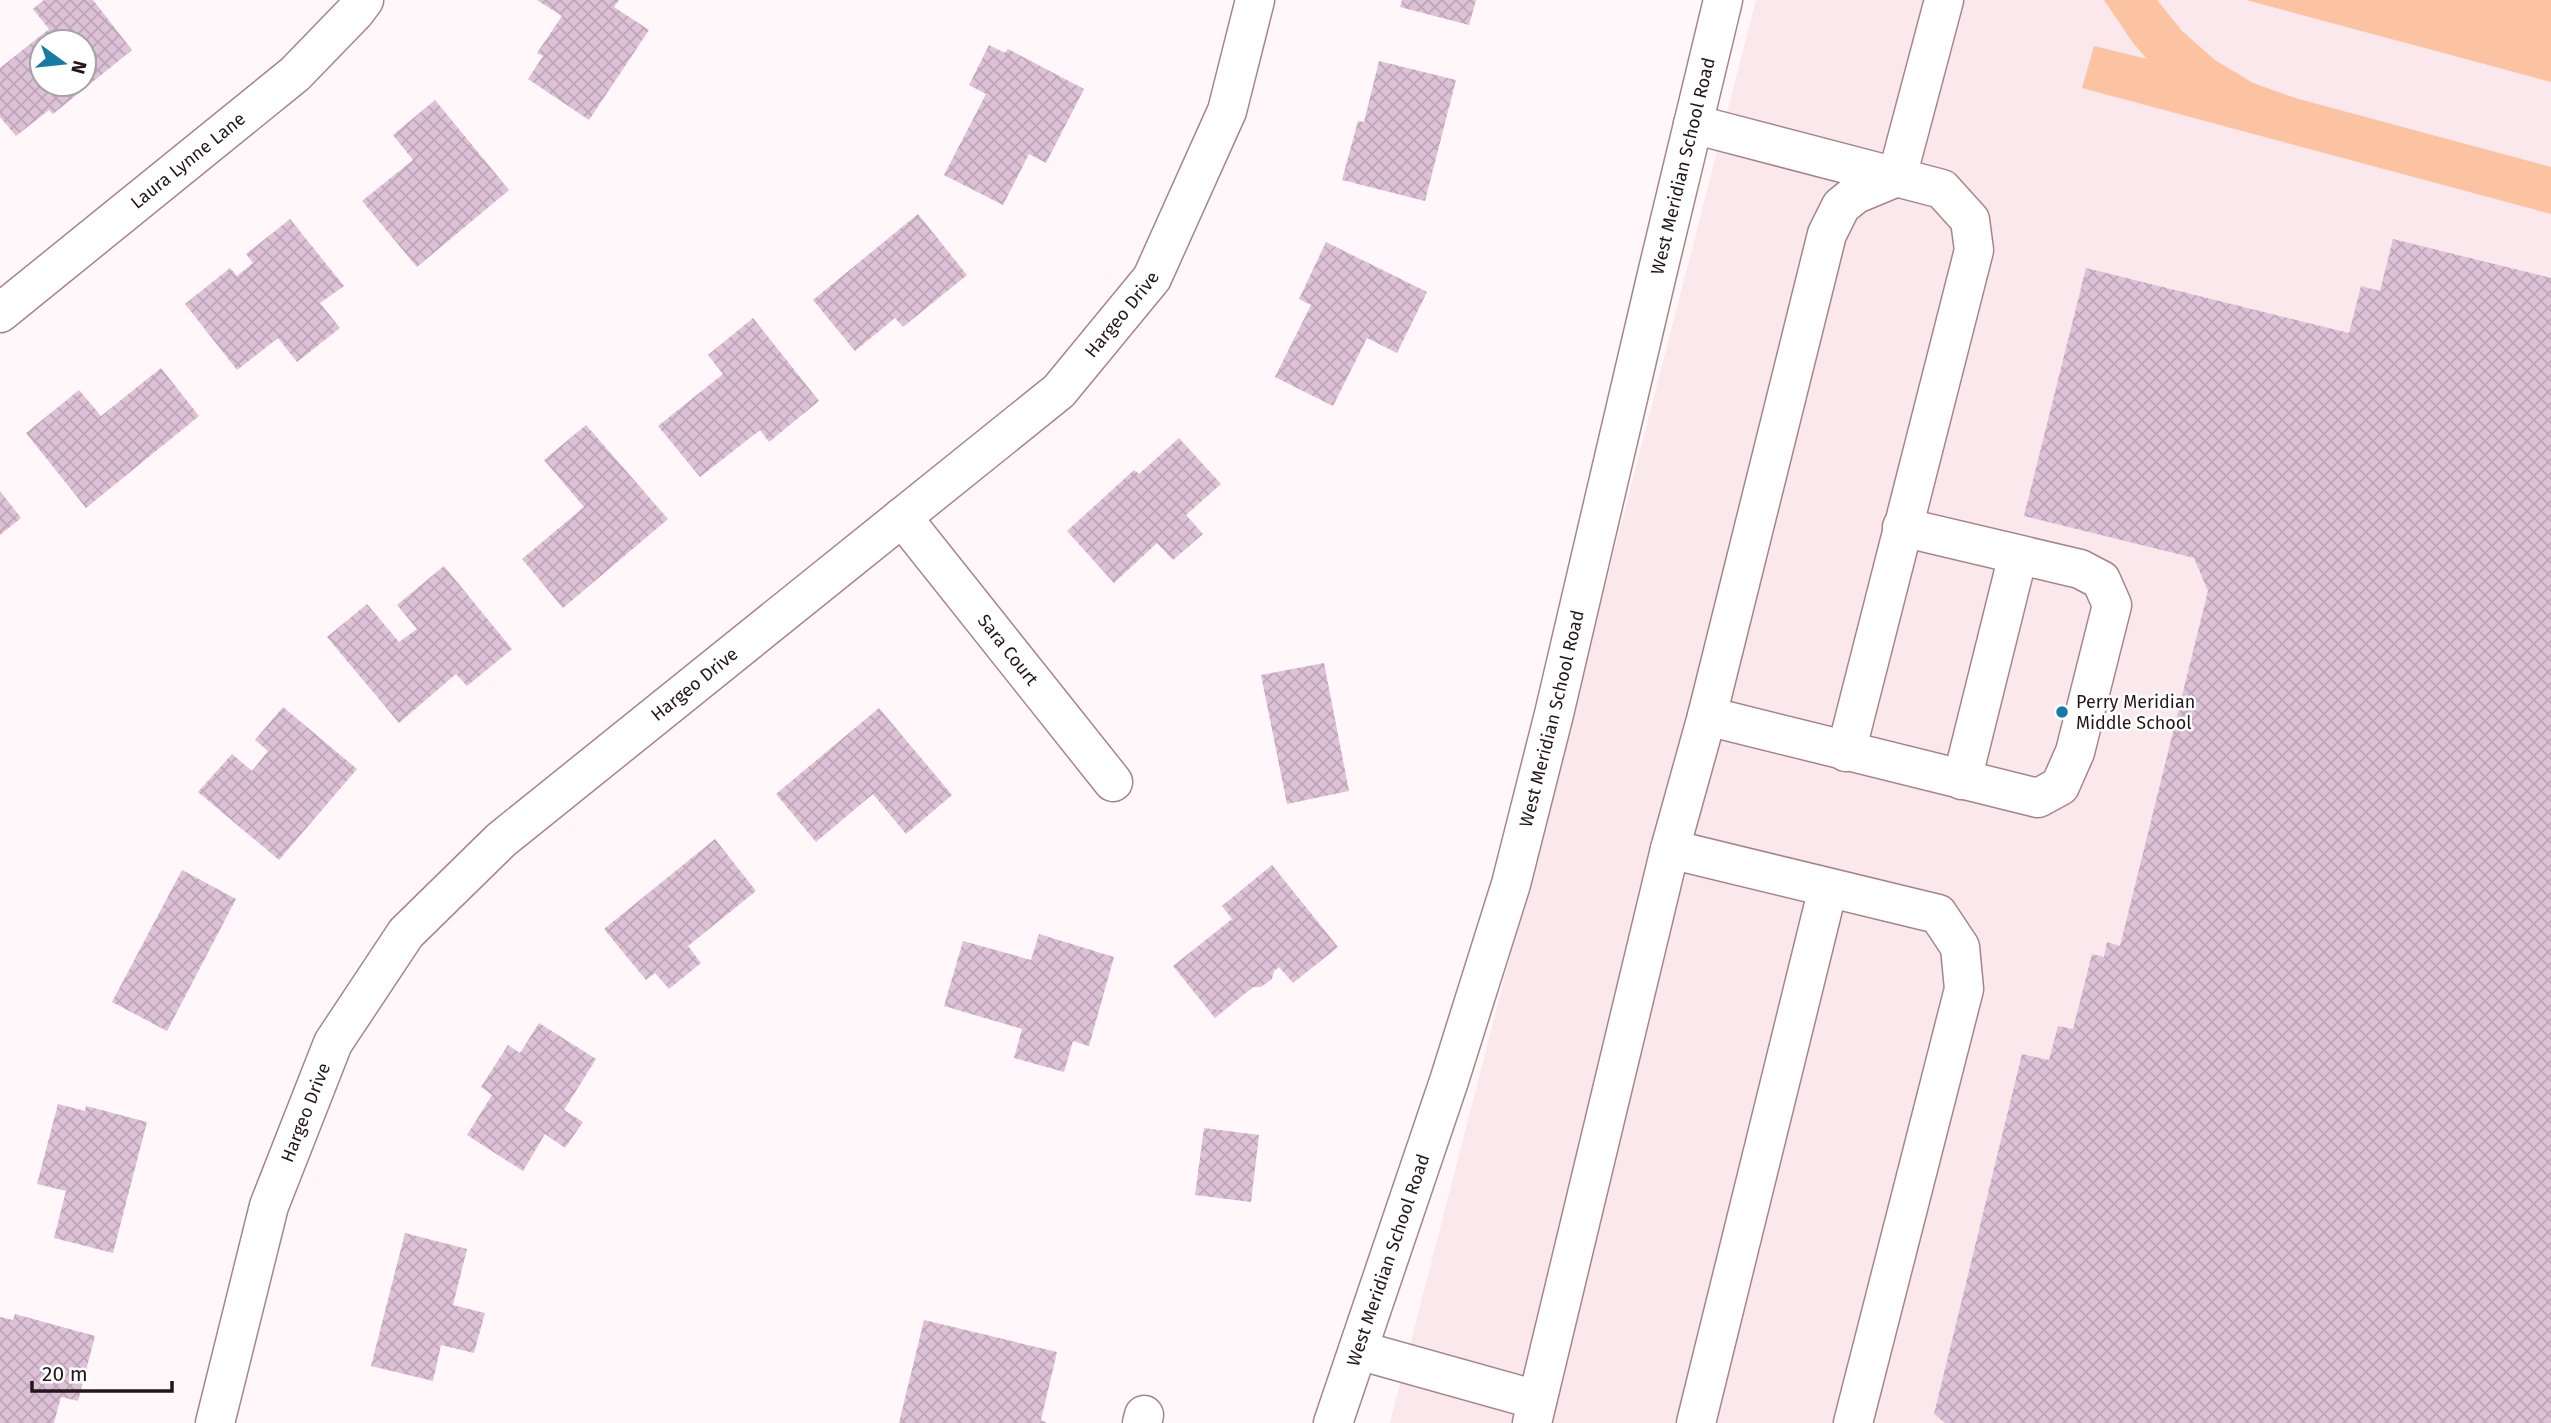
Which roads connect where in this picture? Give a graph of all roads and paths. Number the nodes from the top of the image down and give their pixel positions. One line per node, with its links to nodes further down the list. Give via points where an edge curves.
1 (364, 0): 7 (street, Laura Lynne Lane, via 295,74)
2 (1255, 0): 8 (street, Hargeo Drive, via 1227,111 1152,278 1059,391)
3 (1723, 0): 5 (street, West Meridian School Road)
4 (1944, 0): 6 (street)
5 (1693, 124): 6 (street); 17 (street, West Meridian School Road, via 1511,884)
6 (1897, 177): 9 (street, via 1942,189 1970,220 1974,250); 11 (street, via 1856,194 1841,206 1827,234)
7 (0, 313)
8 (902, 517): 14 (street, Sara Court); 19 (street, Hargeo Drive, via 501,840 406,933 333,1043 293,1143 269,1206)
9 (1902, 527): 10 (street); 12 (street)
10 (2018, 555): 13 (street); 13 (street, via 2080,569 2101,580 2112,605 2075,752 2060,786 2038,798)
11 (1707, 716): 12 (street); 15 (street)
12 (1846, 752): 13 (street)
13 (1962, 780)
14 (1113, 782)
15 (1670, 849): 16 (street); 18 (street)
16 (1828, 888): 21 (street); 22 (street, via 1938,914 1960,947 1964,989)
17 (1358, 1350): 18 (street); 20 (street, West Meridian School Road)
18 (1534, 1412)
19 (215, 1423)
20 (1333, 1423)
21 (1696, 1423)
22 (1853, 1423)

